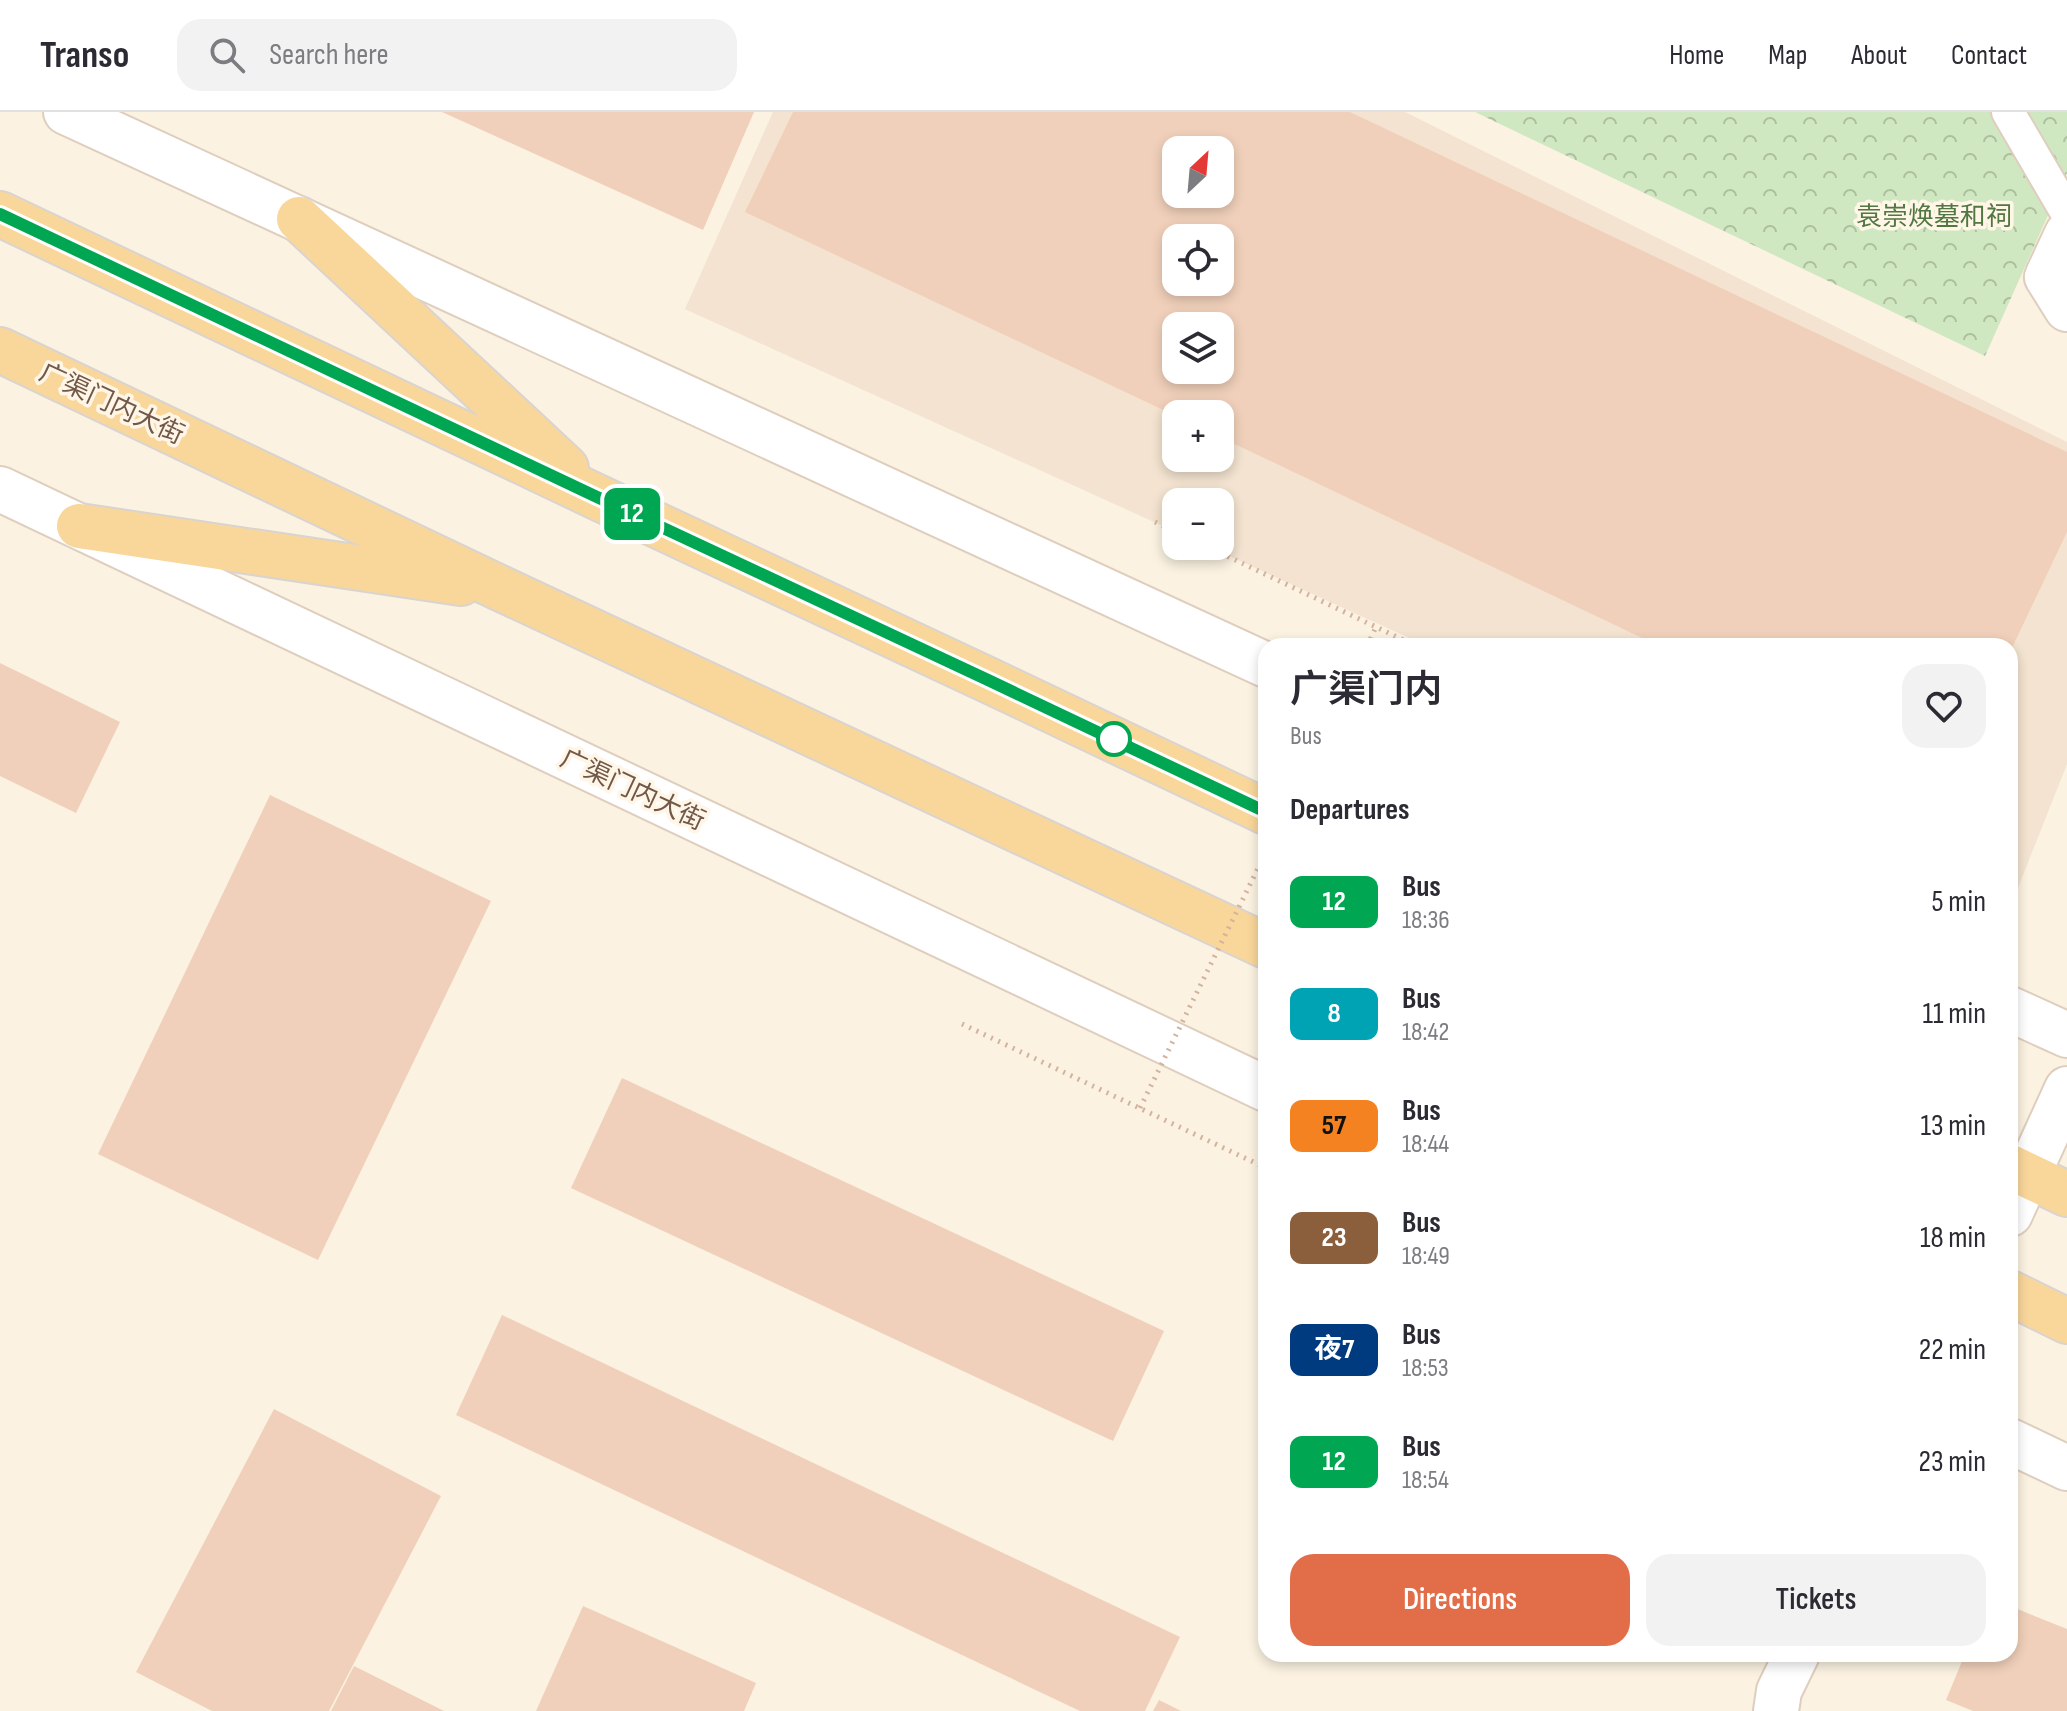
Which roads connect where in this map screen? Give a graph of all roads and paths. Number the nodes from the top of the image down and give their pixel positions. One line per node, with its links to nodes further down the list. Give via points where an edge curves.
1 (66, 112): 5 (street)
2 (2008, 112): 3 (lane)
3 (2067, 213)
4 (0, 214): 10 (main road)
5 (299, 219): 10 (main road); 19 (street)
6 (2067, 234): 7 (street, via 2047,277)
7 (2067, 309)
8 (0, 350): 15 (main road, 广渠门内大街)
9 (0, 489): 13 (street, 广渠门内大街)
10 (597, 497): 20 (main road)
11 (1155, 522): 12 (path)
12 (1162, 525)
13 (79, 526): 15 (main road); 26 (street, 广渠门内大街)
14 (1234, 559): 16 (path)
15 (504, 590): 22 (main road, 广渠门内大街)
16 (1376, 627): 17 (path); 18 (path)
17 (1371, 638)
18 (1399, 638)
19 (1258, 661)
20 (1258, 808)
21 (1258, 868): 28 (path, bridge)
22 (1258, 942)
23 (2018, 1013): 25 (street)
24 (962, 1024): 28 (path)
25 (2067, 1035)
26 (1258, 1085)
27 (2067, 1089): 30 (street)
28 (1140, 1108): 29 (path)
29 (1258, 1164)
30 (2020, 1181): 31 (main road)
31 (2067, 1194)
32 (2018, 1297): 33 (main road)
33 (2067, 1321)
34 (2018, 1445): 35 (street)
35 (2067, 1468)
36 (1793, 1662): 37 (street)
37 (1776, 1711)

